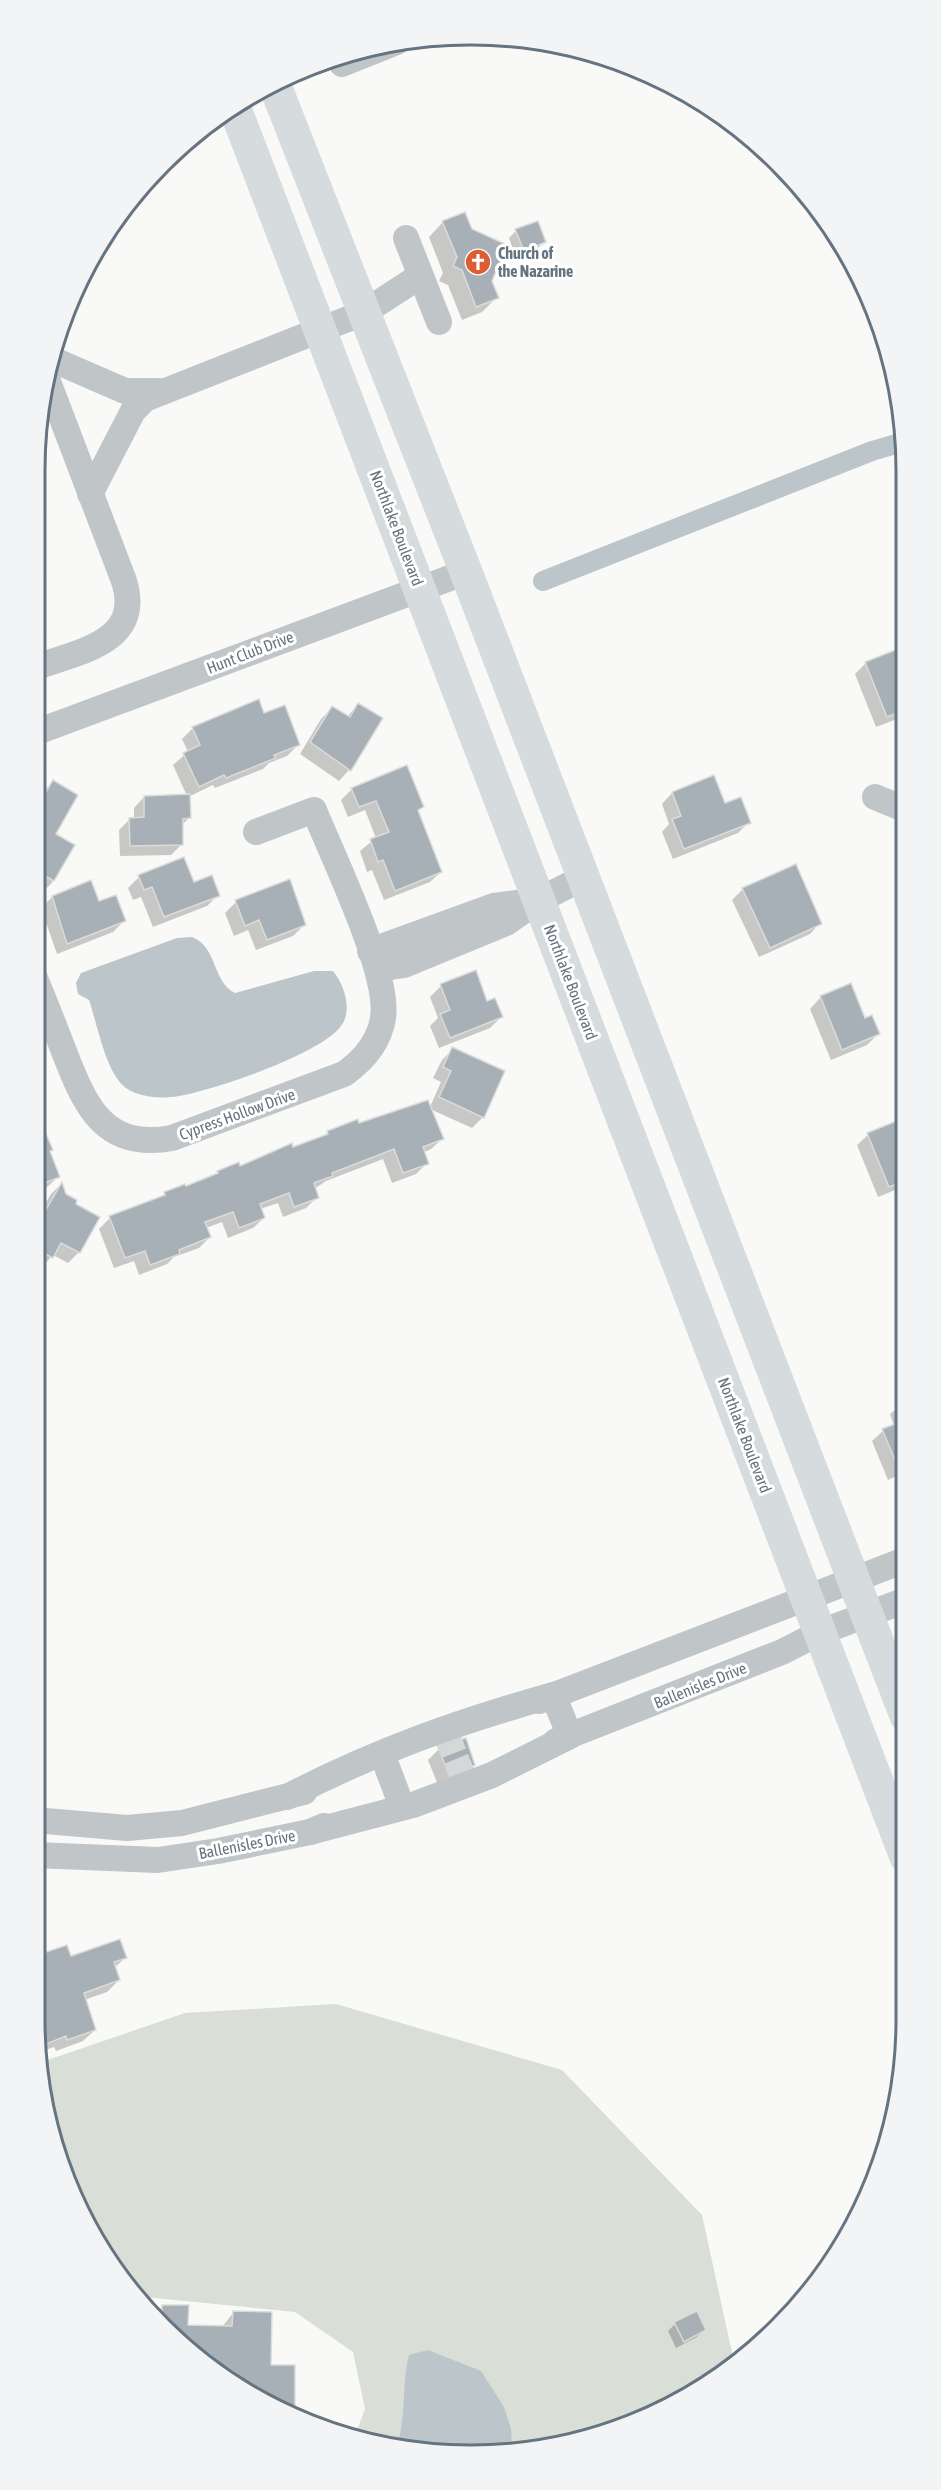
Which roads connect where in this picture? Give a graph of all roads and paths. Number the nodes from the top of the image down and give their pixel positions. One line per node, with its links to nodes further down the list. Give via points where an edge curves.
1 (277, 92): 5 (main road)
2 (237, 115): 7 (main road, Northlake Boulevard)
3 (405, 238): 4 (street)
4 (420, 276): 5 (street); 6 (street)
5 (363, 313): 7 (street); 12 (main road)
6 (439, 322)
7 (319, 330): 9 (street); 13 (main road, Northlake Boulevard)
8 (59, 362): 9 (street, via 125,391)
9 (163, 391): 11 (street, via 145,399 133,411)
10 (52, 394): 11 (street)
11 (90, 494): 14 (street, via 127,591 126,619 106,640)
12 (466, 572): 13 (street, Hunt Club Drive); 19 (main road)
13 (420, 588): 15 (street, Hunt Club Drive); 20 (main road, Northlake Boulevard)
14 (45, 664)
15 (45, 729)
16 (875, 797): 17 (street)
17 (896, 806)
18 (256, 832): 21 (street, Cypress Hollow Drive, via 314,810)
19 (583, 878): 20 (street); 24 (main road)
20 (539, 900): 21 (street, via 496,927 404,965); 25 (main road, Northlake Boulevard)
21 (374, 960): 22 (street, Cypress Hollow Drive, via 382,992 382,1019 373,1045 356,1066 321,1084 158,1141 127,1137 93,1114 79,1090)
22 (45, 1004)
23 (896, 1563): 24 (street)
24 (852, 1578): 25 (street); 27 (main road)
25 (808, 1599): 28 (main road, Northlake Boulevard); 30 (street)
26 (896, 1604): 27 (street, Ballenisles Drive)
27 (866, 1614): 28 (street, Ballenisles Drive); 29 (main road)
28 (821, 1632): 32 (street, Ballenisles Drive, via 782,1652); 40 (main road, Northlake Boulevard)
29 (896, 1690)
30 (553, 1695): 31 (street); 32 (street); 38 (street, via 439,1729 339,1770)
31 (465, 1735)
32 (570, 1736): 34 (street, Ballenisles Drive); 41 (street, via 492,1775 413,1805)
33 (437, 1746): 35 (street, Ballenisles Drive)
34 (475, 1765)
35 (387, 1767): 37 (street); 38 (street, Ballenisles Drive)
36 (449, 1776): 37 (street, Ballenisles Drive)
37 (398, 1796): 41 (street, Ballenisles Drive)
38 (287, 1797): 39 (street, Ballenisles Drive, via 182,1823 126,1828)
39 (45, 1821)
40 (896, 1831)
41 (310, 1832): 42 (street, Ballenisles Drive, via 158,1860)
42 (45, 1855)

